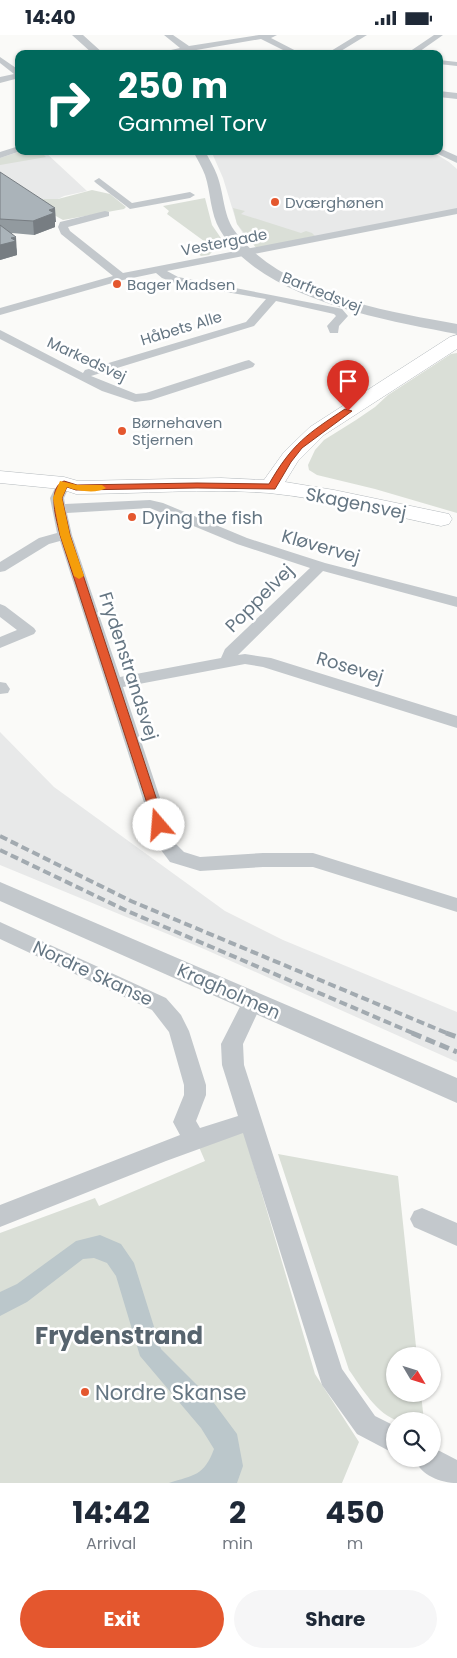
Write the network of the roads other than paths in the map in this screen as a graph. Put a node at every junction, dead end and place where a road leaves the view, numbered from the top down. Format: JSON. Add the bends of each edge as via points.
{"nodes":[{"id":1,"x":77,"y":35,"type":"edge"},
{"id":2,"x":168,"y":35,"type":"edge"},
{"id":3,"x":363,"y":35,"type":"edge"},
{"id":4,"x":439,"y":35,"type":"edge"},
{"id":5,"x":269,"y":36,"type":"edge"},
{"id":6,"x":187,"y":49,"type":"junction"},
{"id":7,"x":94,"y":50,"type":"edge"},
{"id":8,"x":181,"y":50,"type":"edge"},
{"id":9,"x":292,"y":50,"type":"edge"},
{"id":10,"x":337,"y":50,"type":"edge"},
{"id":11,"x":416,"y":50,"type":"edge"},
{"id":12,"x":0,"y":59,"type":"edge"},
{"id":13,"x":443,"y":62,"type":"edge"},
{"id":14,"x":457,"y":63,"type":"edge"},
{"id":15,"x":15,"y":71,"type":"edge"},
{"id":16,"x":15,"y":75,"type":"edge"},
{"id":17,"x":0,"y":80,"type":"edge"},
{"id":18,"x":443,"y":94,"type":"edge"},
{"id":19,"x":457,"y":96,"type":"edge"},
{"id":20,"x":0,"y":144,"type":"edge"},
{"id":21,"x":15,"y":149,"type":"edge"},
{"id":22,"x":15,"y":151,"type":"edge"},
{"id":23,"x":443,"y":153,"type":"edge"},
{"id":24,"x":0,"y":155,"type":"edge"},
{"id":25,"x":200,"y":155,"type":"edge"},
{"id":26,"x":457,"y":161,"type":"edge"},
{"id":27,"x":99,"y":181,"type":"dead end"},
{"id":28,"x":190,"y":195,"type":"dead end"},
{"id":29,"x":457,"y":211,"type":"edge"},
{"id":30,"x":104,"y":214,"type":"dead end"},
{"id":31,"x":246,"y":253,"type":"junction"},
{"id":32,"x":159,"y":270,"type":"junction"},
{"id":33,"x":121,"y":277,"type":"junction"},
{"id":34,"x":312,"y":291,"type":"junction"},
{"id":35,"x":272,"y":299,"type":"junction"},
{"id":36,"x":290,"y":300,"type":"junction"},
{"id":37,"x":0,"y":312,"type":"edge"},
{"id":38,"x":457,"y":329,"type":"edge"},
{"id":39,"x":334,"y":331,"type":"dead end"},
{"id":40,"x":0,"y":334,"type":"edge"},
{"id":41,"x":457,"y":341,"type":"edge"},
{"id":42,"x":249,"y":364,"type":"dead end"},
{"id":43,"x":89,"y":373,"type":"dead end"},
{"id":44,"x":0,"y":477,"type":"edge"},
{"id":45,"x":274,"y":482,"type":"junction"},
{"id":46,"x":64,"y":483,"type":"junction"},
{"id":47,"x":60,"y":509,"type":"junction"},
{"id":48,"x":449,"y":522,"type":"edge"},
{"id":49,"x":65,"y":535,"type":"junction"},
{"id":50,"x":320,"y":566,"type":"junction"},
{"id":51,"x":0,"y":568,"type":"edge"},
{"id":52,"x":457,"y":602,"type":"edge"},
{"id":53,"x":0,"y":609,"type":"edge"},
{"id":54,"x":0,"y":643,"type":"edge"},
{"id":55,"x":230,"y":662,"type":"junction"},
{"id":56,"x":114,"y":683,"type":"junction"},
{"id":57,"x":457,"y":722,"type":"edge"},
{"id":58,"x":0,"y":891,"type":"edge"},
{"id":59,"x":457,"y":905,"type":"edge"},
{"id":60,"x":0,"y":930,"type":"edge"},
{"id":61,"x":253,"y":1001,"type":"junction"},
{"id":62,"x":457,"y":1091,"type":"edge"},
{"id":63,"x":251,"y":1121,"type":"junction"},
{"id":64,"x":194,"y":1139,"type":"junction"},
{"id":65,"x":0,"y":1216,"type":"edge"},
{"id":66,"x":422,"y":1219,"type":"dead end"},
{"id":67,"x":456,"y":1230,"type":"edge"},
{"id":68,"x":386,"y":1436,"type":"edge"},
{"id":69,"x":441,"y":1466,"type":"edge"},
{"id":70,"x":457,"y":1475,"type":"edge"}],
"edges":[{"from":1,"to":7,"type":"street"},
{"from":2,"to":6,"type":"street"},
{"from":3,"to":10,"type":"street"},
{"from":4,"to":11,"type":"street"},
{"from":5,"to":6,"type":"street"},
{"from":5,"to":9,"type":"street"},
{"from":6,"to":8,"type":"street"},
{"from":12,"to":15,"type":"street"},
{"from":13,"to":14,"type":"street"},
{"from":16,"to":17,"type":"street"},
{"from":18,"to":19,"type":"street"},
{"from":20,"to":21,"type":"street"},
{"from":22,"to":24,"type":"street"},
{"from":23,"to":26,"type":"street"},
{"from":25,"to":31,"type":"street","name":"Barfredsvej","via":[[211,175],[226,229]]},
{"from":27,"to":28,"type":"street","via":[[130,206]]},
{"from":29,"to":31,"type":"street","name":"Vestergade"},
{"from":30,"to":33,"type":"street","via":[[72,221],[63,227]]},
{"from":31,"to":32,"type":"street","name":"Vestergade"},
{"from":31,"to":34,"type":"street","name":"Barfredsvej","via":[[286,279]]},
{"from":32,"to":33,"type":"street","name":"Vestergade"},
{"from":32,"to":35,"type":"street","via":[[175,280]]},
{"from":33,"to":37,"type":"street","name":"Vestergade"},
{"from":34,"to":36,"type":"street"},
{"from":34,"to":38,"type":"street","name":"Barfredsvej","via":[[373,312]]},
{"from":35,"to":36,"type":"street"},
{"from":35,"to":43,"type":"street","name":"Håbets Alle","via":[[250,324]]},
{"from":36,"to":39,"type":"street","via":[[341,313],[333,326]]},
{"from":40,"to":42,"type":"street","name":"Markedsvej","via":[[80,377],[135,398]]},
{"from":41,"to":45,"type":"main road","via":[[317,431],[299,446]]},
{"from":44,"to":46,"type":"main road","name":"Skagensvej"},
{"from":45,"to":46,"type":"main road","name":"Skagensvej","via":[[76,487]]},
{"from":45,"to":48,"type":"main road","name":"Skagensvej","via":[[366,495]]},
{"from":46,"to":47,"type":"street","name":"Frydenstrandsvej","via":[[57,498]]},
{"from":47,"to":49,"type":"street","name":"Frydenstrandsvej"},
{"from":47,"to":50,"type":"street","name":"Kløvervej","via":[[150,504],[242,541]]},
{"from":49,"to":51,"type":"street","via":[[44,541]]},
{"from":49,"to":56,"type":"street","name":"Frydenstrandsvej"},
{"from":50,"to":52,"type":"street","name":"Kløvervej"},
{"from":50,"to":55,"type":"street","name":"Poppelvej","via":[[231,653]]},
{"from":53,"to":54,"type":"street","via":[[28,631]]},
{"from":55,"to":56,"type":"street","name":"Poppelvej"},
{"from":55,"to":57,"type":"street","name":"Rosevej","via":[[245,659],[265,662]]},
{"from":56,"to":59,"type":"street","name":"Frydenstrandsvej","via":[[159,825],[167,846],[177,857],[200,864],[313,861]]},
{"from":58,"to":61,"type":"street","name":"Kragholmen"},
{"from":60,"to":64,"type":"street","name":"Nordre Skanse","via":[[160,1004],[170,1013],[196,1085],[184,1122]]},
{"from":61,"to":62,"type":"street","name":"Kragholmen"},
{"from":61,"to":63,"type":"street","via":[[232,1044],[233,1065]]},
{"from":63,"to":64,"type":"street"},
{"from":63,"to":68,"type":"street","via":[[330,1376],[366,1425]]},
{"from":64,"to":65,"type":"street"},
{"from":66,"to":67,"type":"street"},
{"from":69,"to":70,"type":"street"}]}
